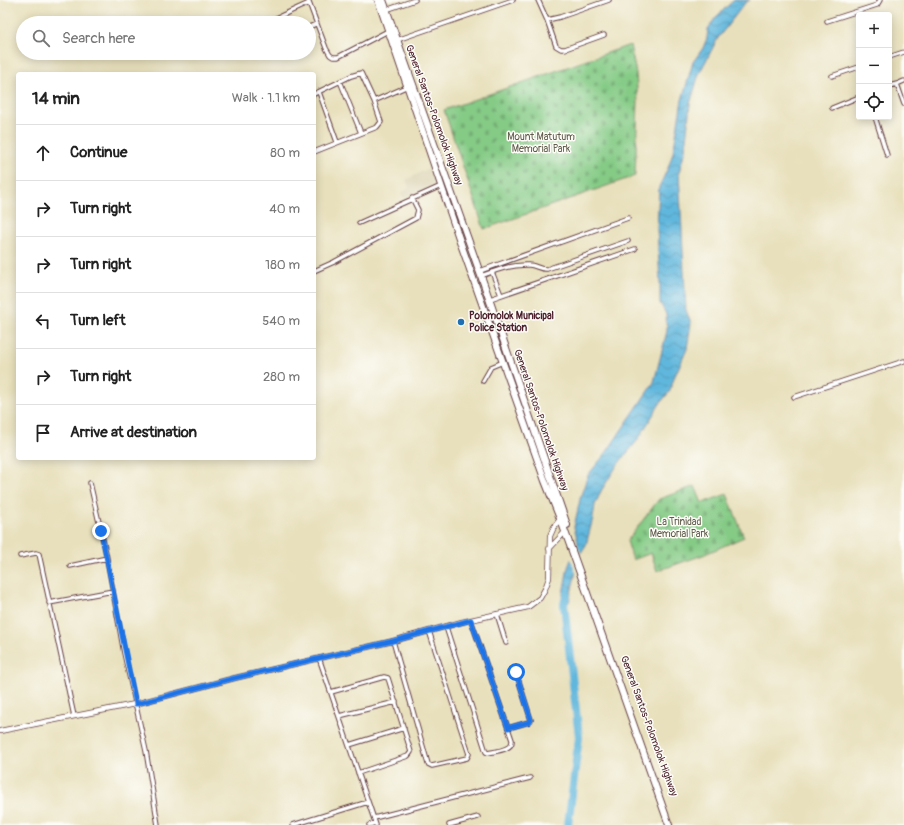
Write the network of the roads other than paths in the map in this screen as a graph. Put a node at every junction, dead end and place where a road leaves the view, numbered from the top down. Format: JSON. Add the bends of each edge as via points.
{"nodes":[{"id":1,"x":378,"y":0,"type":"edge"},
{"id":2,"x":383,"y":0,"type":"edge"},
{"id":3,"x":415,"y":0,"type":"edge"},
{"id":4,"x":513,"y":0,"type":"edge"},
{"id":5,"x":538,"y":0,"type":"edge"},
{"id":6,"x":609,"y":0,"type":"edge"},
{"id":7,"x":880,"y":0,"type":"edge"},
{"id":8,"x":309,"y":2,"type":"edge"},
{"id":9,"x":386,"y":10,"type":"junction"},
{"id":10,"x":280,"y":16,"type":"edge"},
{"id":11,"x":313,"y":16,"type":"edge"},
{"id":12,"x":547,"y":20,"type":"junction"},
{"id":13,"x":827,"y":21,"type":"dead end"},
{"id":14,"x":316,"y":24,"type":"edge"},
{"id":15,"x":388,"y":31,"type":"junction"},
{"id":16,"x":604,"y":35,"type":"dead end"},
{"id":17,"x":396,"y":40,"type":"junction"},
{"id":18,"x":904,"y":52,"type":"edge"},
{"id":19,"x":892,"y":56,"type":"edge"},
{"id":20,"x":856,"y":68,"type":"edge"},
{"id":21,"x":832,"y":76,"type":"dead end"},
{"id":22,"x":340,"y":81,"type":"junction"},
{"id":23,"x":904,"y":81,"type":"edge"},
{"id":24,"x":897,"y":84,"type":"junction"},
{"id":25,"x":892,"y":85,"type":"edge"},
{"id":26,"x":408,"y":86,"type":"junction"},
{"id":27,"x":319,"y":92,"type":"junction"},
{"id":28,"x":316,"y":93,"type":"edge"},
{"id":29,"x":856,"y":98,"type":"edge"},
{"id":30,"x":374,"y":101,"type":"junction"},
{"id":31,"x":904,"y":104,"type":"edge"},
{"id":32,"x":832,"y":108,"type":"dead end"},
{"id":33,"x":876,"y":120,"type":"edge"},
{"id":34,"x":361,"y":133,"type":"junction"},
{"id":35,"x":337,"y":142,"type":"junction"},
{"id":36,"x":316,"y":151,"type":"edge"},
{"id":37,"x":887,"y":155,"type":"dead end"},
{"id":38,"x":441,"y":186,"type":"junction"},
{"id":39,"x":412,"y":198,"type":"junction"},
{"id":40,"x":628,"y":218,"type":"dead end"},
{"id":41,"x":359,"y":224,"type":"dead end"},
{"id":42,"x":628,"y":241,"type":"dead end"},
{"id":43,"x":635,"y":250,"type":"dead end"},
{"id":44,"x":316,"y":270,"type":"edge"},
{"id":45,"x":492,"y":272,"type":"junction"},
{"id":46,"x":481,"y":274,"type":"junction"},
{"id":47,"x":501,"y":295,"type":"junction"},
{"id":48,"x":490,"y":299,"type":"junction"},
{"id":49,"x":904,"y":361,"type":"edge"},
{"id":50,"x":504,"y":362,"type":"junction"},
{"id":51,"x":483,"y":381,"type":"dead end"},
{"id":52,"x":794,"y":397,"type":"dead end"},
{"id":53,"x":90,"y":483,"type":"dead end"},
{"id":54,"x":560,"y":519,"type":"junction"},
{"id":55,"x":565,"y":532,"type":"junction"},
{"id":56,"x":571,"y":542,"type":"junction"},
{"id":57,"x":549,"y":549,"type":"junction"},
{"id":58,"x":20,"y":556,"type":"dead end"},
{"id":59,"x":107,"y":558,"type":"junction"},
{"id":60,"x":70,"y":566,"type":"dead end"},
{"id":61,"x":582,"y":574,"type":"junction"},
{"id":62,"x":113,"y":591,"type":"junction"},
{"id":63,"x":49,"y":603,"type":"junction"},
{"id":64,"x":497,"y":614,"type":"junction"},
{"id":65,"x":471,"y":620,"type":"junction"},
{"id":66,"x":446,"y":627,"type":"junction"},
{"id":67,"x":429,"y":631,"type":"junction"},
{"id":68,"x":393,"y":641,"type":"junction"},
{"id":69,"x":506,"y":643,"type":"dead end"},
{"id":70,"x":319,"y":658,"type":"junction"},
{"id":71,"x":516,"y":672,"type":"dead end"},
{"id":72,"x":331,"y":692,"type":"junction"},
{"id":73,"x":396,"y":702,"type":"junction"},
{"id":74,"x":136,"y":704,"type":"junction"},
{"id":75,"x":74,"y":716,"type":"junction"},
{"id":76,"x":339,"y":716,"type":"junction"},
{"id":77,"x":404,"y":728,"type":"junction"},
{"id":78,"x":508,"y":728,"type":"junction"},
{"id":79,"x":0,"y":731,"type":"edge"},
{"id":80,"x":349,"y":745,"type":"junction"},
{"id":81,"x":358,"y":773,"type":"junction"},
{"id":82,"x":530,"y":778,"type":"dead end"},
{"id":83,"x":368,"y":802,"type":"junction"},
{"id":84,"x":478,"y":817,"type":"dead end"},
{"id":85,"x":374,"y":818,"type":"junction"},
{"id":86,"x":376,"y":824,"type":"edge"},
{"id":87,"x":158,"y":825,"type":"edge"},
{"id":88,"x":293,"y":825,"type":"edge"},
{"id":89,"x":369,"y":825,"type":"edge"},
{"id":90,"x":448,"y":825,"type":"edge"},
{"id":91,"x":669,"y":825,"type":"edge"},
{"id":92,"x":673,"y":825,"type":"edge"}],
"edges":[{"from":1,"to":15,"type":"highway"},
{"from":2,"to":9,"type":"highway","name":"General Santos-Polomolok Highway"},
{"from":3,"to":9,"type":"street"},
{"from":4,"to":17,"type":"street"},
{"from":5,"to":12,"type":"street"},
{"from":6,"to":12,"type":"street"},
{"from":7,"to":13,"type":"street","via":[[877,5]]},
{"from":8,"to":10,"type":"street"},
{"from":8,"to":11,"type":"street"},
{"from":9,"to":17,"type":"highway","name":"General Santos-Polomolok Highway"},
{"from":12,"to":16,"type":"street","via":[[556,46],[561,49]]},
{"from":14,"to":15,"type":"street","via":[[326,48],[333,57],[338,57]]},
{"from":15,"to":26,"type":"highway"},
{"from":17,"to":46,"type":"highway","name":"General Santos-Polomolok Highway"},
{"from":18,"to":19,"type":"street"},
{"from":20,"to":21,"type":"street"},
{"from":22,"to":27,"type":"street"},
{"from":22,"to":30,"type":"street","via":[[361,73]]},
{"from":22,"to":34,"type":"street"},
{"from":23,"to":24,"type":"street"},
{"from":24,"to":25,"type":"street"},
{"from":24,"to":31,"type":"street"},
{"from":26,"to":30,"type":"street"},
{"from":26,"to":38,"type":"highway"},
{"from":27,"to":28,"type":"street"},
{"from":27,"to":35,"type":"street"},
{"from":29,"to":32,"type":"street"},
{"from":30,"to":34,"type":"street","via":[[381,122]]},
{"from":33,"to":37,"type":"street"},
{"from":34,"to":35,"type":"street"},
{"from":35,"to":36,"type":"street"},
{"from":38,"to":39,"type":"street"},
{"from":38,"to":50,"type":"highway"},
{"from":39,"to":41,"type":"street"},
{"from":39,"to":44,"type":"street","via":[[418,210],[416,218]]},
{"from":40,"to":46,"type":"street"},
{"from":42,"to":45,"type":"street","via":[[544,270],[532,265],[515,265]]},
{"from":43,"to":47,"type":"street"},
{"from":45,"to":46,"type":"street"},
{"from":45,"to":47,"type":"street"},
{"from":46,"to":48,"type":"highway","name":"General Santos-Polomolok Highway"},
{"from":47,"to":48,"type":"street"},
{"from":48,"to":56,"type":"highway","name":"General Santos-Polomolok Highway"},
{"from":49,"to":52,"type":"street"},
{"from":50,"to":51,"type":"street","via":[[490,367]]},
{"from":50,"to":54,"type":"highway"},
{"from":53,"to":59,"type":"street"},
{"from":54,"to":55,"type":"highway"},
{"from":54,"to":57,"type":"street","via":[[551,532]]},
{"from":55,"to":56,"type":"highway"},
{"from":55,"to":57,"type":"street"},
{"from":56,"to":61,"type":"highway"},
{"from":57,"to":64,"type":"street","via":[[549,578],[540,598],[528,607]]},
{"from":58,"to":63,"type":"street","via":[[36,552],[39,554]]},
{"from":59,"to":60,"type":"street"},
{"from":59,"to":62,"type":"street"},
{"from":61,"to":91,"type":"highway"},
{"from":61,"to":92,"type":"highway","name":"General Santos-Polomolok Highway"},
{"from":62,"to":63,"type":"street"},
{"from":62,"to":74,"type":"street"},
{"from":63,"to":75,"type":"street"},
{"from":64,"to":65,"type":"street"},
{"from":64,"to":69,"type":"street"},
{"from":65,"to":66,"type":"street"},
{"from":65,"to":78,"type":"street"},
{"from":66,"to":67,"type":"street"},
{"from":66,"to":78,"type":"street","via":[[486,752],[510,747],[512,740]]},
{"from":67,"to":68,"type":"street"},
{"from":67,"to":68,"type":"street","via":[[469,754],[467,758],[432,766],[428,764]]},
{"from":68,"to":70,"type":"street"},
{"from":70,"to":72,"type":"street"},
{"from":70,"to":74,"type":"street"},
{"from":71,"to":78,"type":"street","via":[[531,720]]},
{"from":72,"to":73,"type":"street","via":[[386,677]]},
{"from":72,"to":76,"type":"street"},
{"from":73,"to":76,"type":"street"},
{"from":73,"to":77,"type":"street"},
{"from":74,"to":75,"type":"street"},
{"from":74,"to":87,"type":"street"},
{"from":75,"to":79,"type":"street"},
{"from":76,"to":80,"type":"street"},
{"from":77,"to":80,"type":"street"},
{"from":77,"to":81,"type":"street","via":[[411,751],[409,755]]},
{"from":80,"to":81,"type":"street"},
{"from":81,"to":83,"type":"street"},
{"from":82,"to":85,"type":"street"},
{"from":83,"to":85,"type":"street"},
{"from":83,"to":88,"type":"street"},
{"from":84,"to":90,"type":"street"},
{"from":85,"to":86,"type":"street"},
{"from":86,"to":89,"type":"street"}]}
